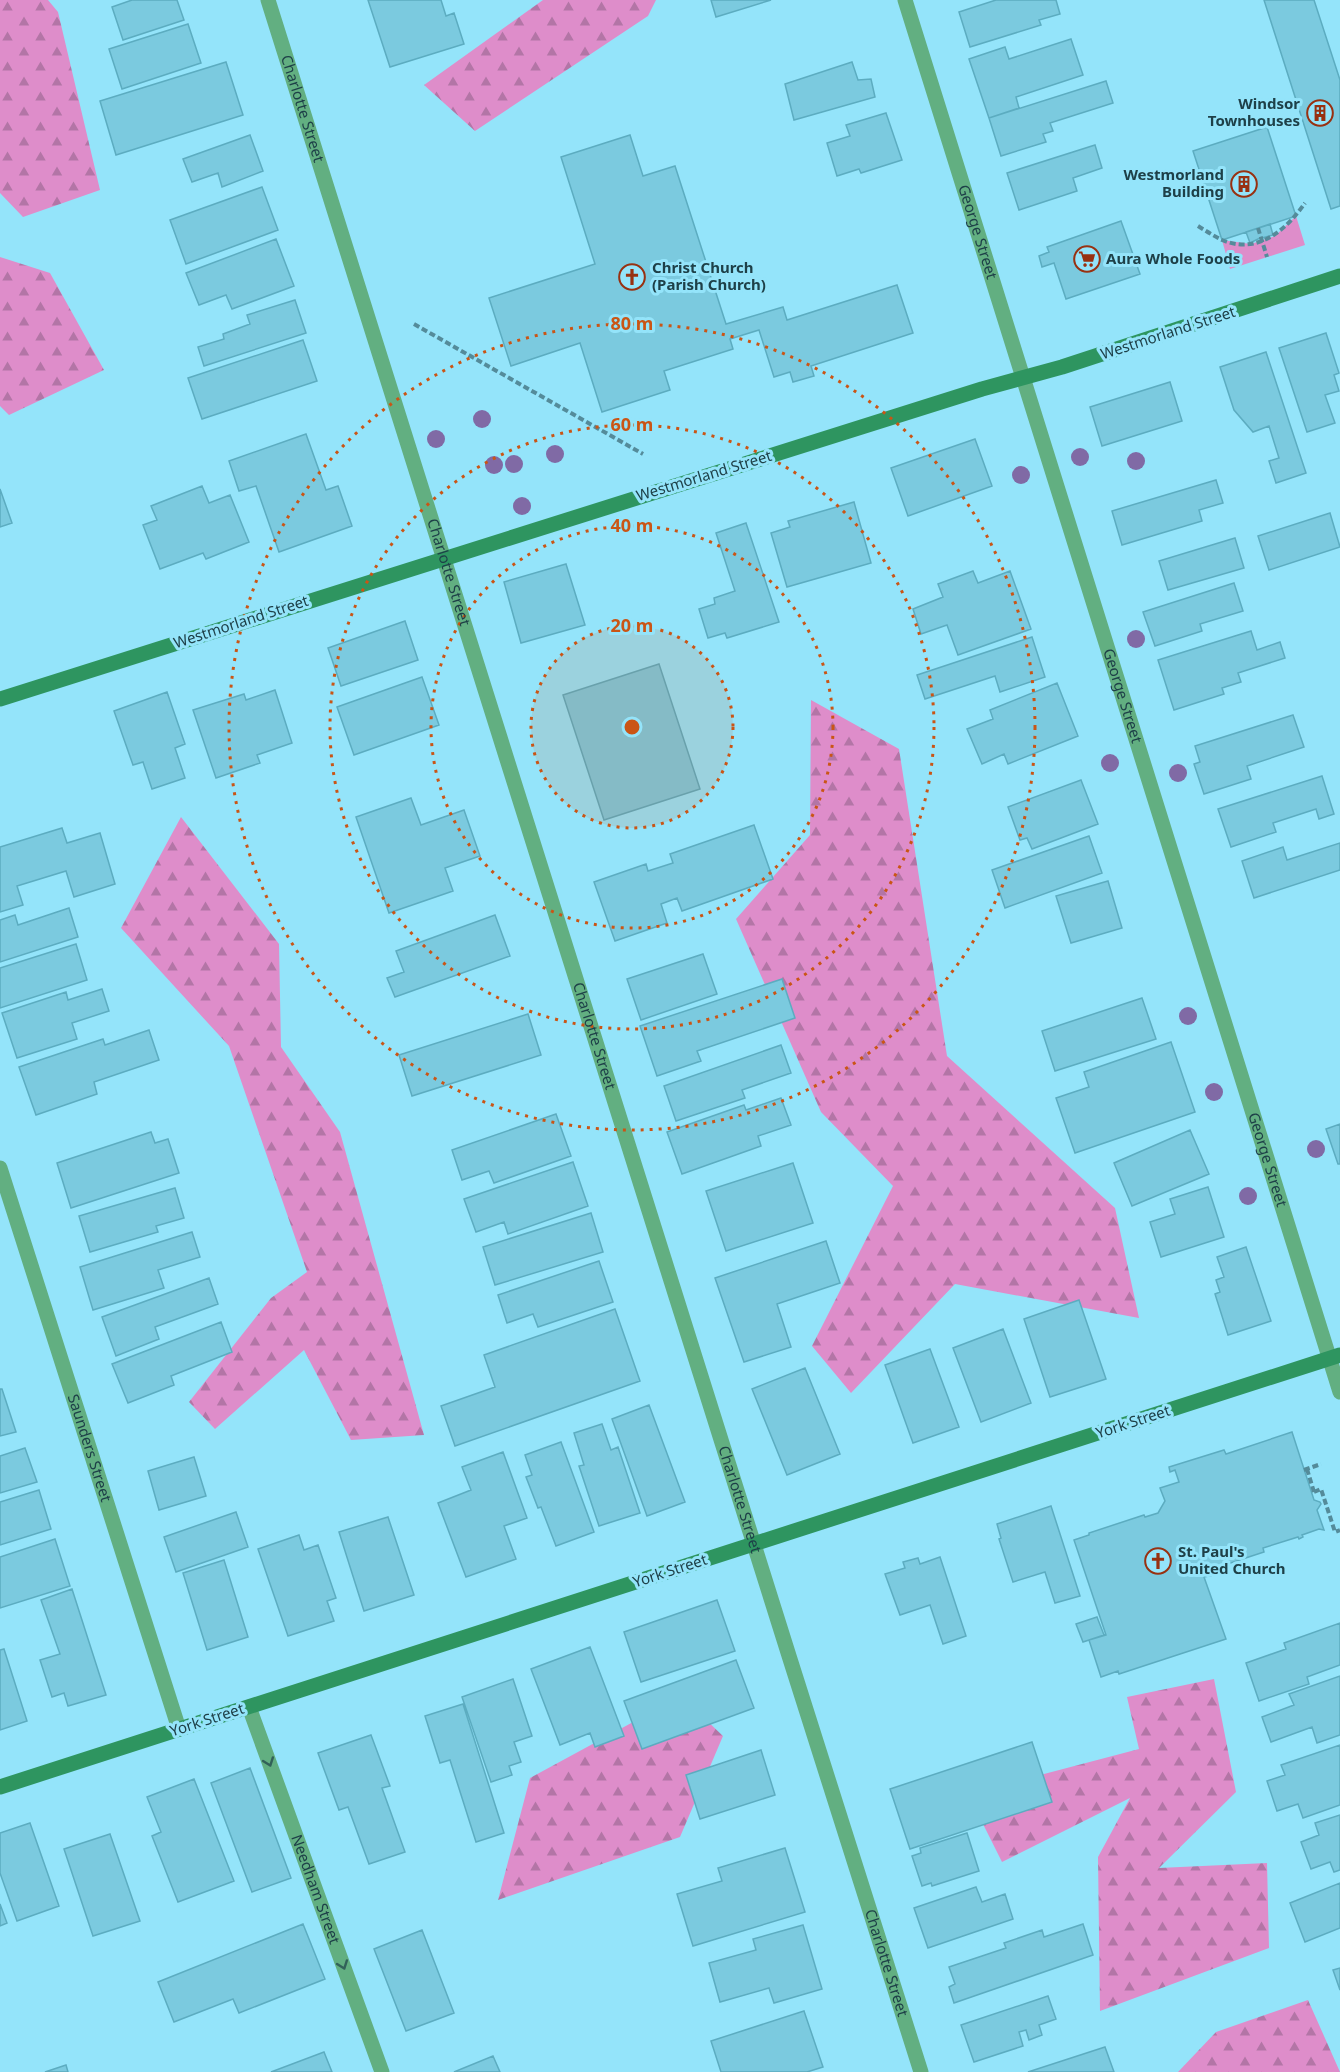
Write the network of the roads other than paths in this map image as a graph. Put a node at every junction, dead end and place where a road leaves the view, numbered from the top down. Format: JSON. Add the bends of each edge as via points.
{"nodes":[{"id":1,"x":268,"y":0,"type":"edge"},
{"id":2,"x":905,"y":0,"type":"edge"},
{"id":3,"x":1340,"y":276,"type":"edge"},
{"id":4,"x":1023,"y":378,"type":"junction"},
{"id":5,"x":445,"y":558,"type":"junction"},
{"id":6,"x":0,"y":699,"type":"edge"},
{"id":7,"x":0,"y":1168,"type":"edge"},
{"id":8,"x":1334,"y":1357,"type":"edge"},
{"id":9,"x":1340,"y":1392,"type":"edge"},
{"id":10,"x":753,"y":1545,"type":"junction"},
{"id":11,"x":249,"y":1707,"type":"junction"},
{"id":12,"x":179,"y":1729,"type":"junction"},
{"id":13,"x":0,"y":1787,"type":"edge"},
{"id":14,"x":382,"y":2072,"type":"edge"},
{"id":15,"x":921,"y":2072,"type":"edge"}],
"edges":[{"from":1,"to":5,"type":"street","name":"Charlotte Street"},
{"from":2,"to":4,"type":"street","name":"George Street"},
{"from":3,"to":4,"type":"street","name":"Westmorland Street"},
{"from":4,"to":5,"type":"street","name":"Westmorland Street"},
{"from":4,"to":8,"type":"street","name":"George Street"},
{"from":5,"to":6,"type":"street","name":"Westmorland Street"},
{"from":5,"to":10,"type":"street","name":"Charlotte Street"},
{"from":7,"to":12,"type":"street","name":"Saunders Street"},
{"from":8,"to":9,"type":"street","name":"George Street"},
{"from":8,"to":10,"type":"street","name":"York Street"},
{"from":10,"to":11,"type":"street","name":"York Street"},
{"from":10,"to":15,"type":"street","name":"Charlotte Street"},
{"from":11,"to":12,"type":"street","name":"York Street"},
{"from":11,"to":14,"type":"street","name":"Needham Street","one_way":true},
{"from":12,"to":13,"type":"street","name":"York Street"}]}
